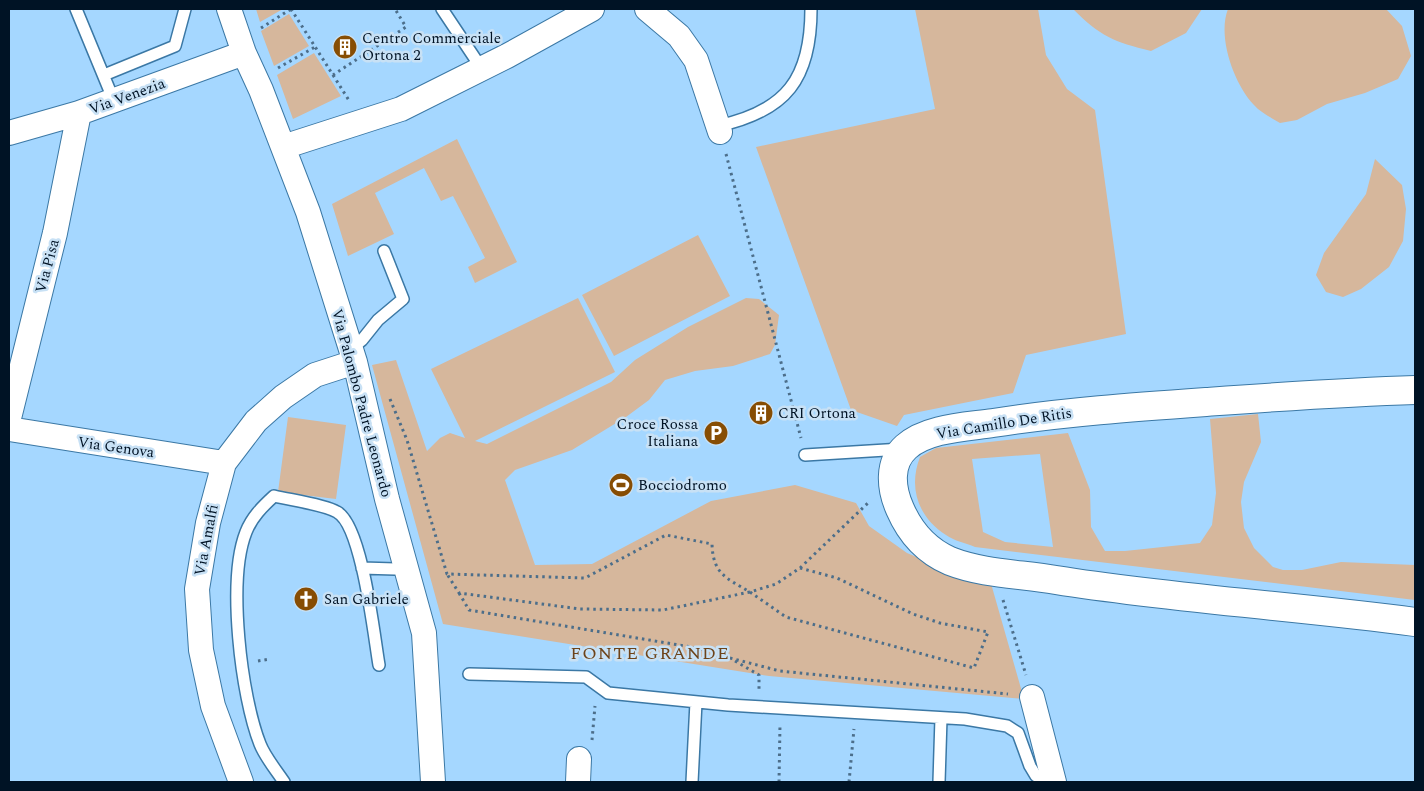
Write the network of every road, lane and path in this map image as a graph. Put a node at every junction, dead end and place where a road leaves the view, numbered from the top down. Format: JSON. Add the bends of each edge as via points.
{"nodes":[{"id":1,"x":76,"y":9,"type":"edge"},
{"id":2,"x":186,"y":9,"type":"edge"},
{"id":3,"x":229,"y":9,"type":"edge"},
{"id":4,"x":291,"y":9,"type":"edge"},
{"id":5,"x":395,"y":9,"type":"edge"},
{"id":6,"x":442,"y":9,"type":"edge"},
{"id":7,"x":592,"y":9,"type":"edge"},
{"id":8,"x":647,"y":9,"type":"edge"},
{"id":9,"x":811,"y":9,"type":"edge"},
{"id":10,"x":258,"y":30,"type":"dead end"},
{"id":11,"x":315,"y":47,"type":"junction"},
{"id":12,"x":244,"y":53,"type":"junction"},
{"id":13,"x":482,"y":69,"type":"junction"},
{"id":14,"x":273,"y":71,"type":"dead end"},
{"id":15,"x":333,"y":75,"type":"junction"},
{"id":16,"x":104,"y":76,"type":"junction"},
{"id":17,"x":114,"y":100,"type":"junction"},
{"id":18,"x":352,"y":104,"type":"dead end"},
{"id":19,"x":79,"y":113,"type":"junction"},
{"id":20,"x":719,"y":129,"type":"junction"},
{"id":21,"x":9,"y":133,"type":"edge"},
{"id":22,"x":283,"y":147,"type":"junction"},
{"id":23,"x":384,"y":251,"type":"dead end"},
{"id":24,"x":353,"y":356,"type":"junction"},
{"id":25,"x":1415,"y":390,"type":"edge"},
{"id":26,"x":390,"y":398,"type":"dead end"},
{"id":27,"x":9,"y":418,"type":"edge"},
{"id":28,"x":9,"y":429,"type":"edge"},
{"id":29,"x":904,"y":448,"type":"junction"},
{"id":30,"x":806,"y":455,"type":"joint"},
{"id":31,"x":224,"y":462,"type":"junction"},
{"id":32,"x":892,"y":480,"type":"junction"},
{"id":33,"x":362,"y":568,"type":"junction"},
{"id":34,"x":800,"y":568,"type":"junction"},
{"id":35,"x":395,"y":569,"type":"dead end"},
{"id":36,"x":995,"y":570,"type":"junction"},
{"id":37,"x":447,"y":574,"type":"junction"},
{"id":38,"x":750,"y":592,"type":"junction"},
{"id":39,"x":459,"y":593,"type":"junction"},
{"id":40,"x":1415,"y":622,"type":"edge"},
{"id":41,"x":730,"y":658,"type":"junction"},
{"id":42,"x":378,"y":665,"type":"dead end"},
{"id":43,"x":469,"y":674,"type":"dead end"},
{"id":44,"x":597,"y":685,"type":"junction"},
{"id":45,"x":1032,"y":697,"type":"junction"},
{"id":46,"x":696,"y":702,"type":"junction"},
{"id":47,"x":758,"y":707,"type":"junction"},
{"id":48,"x":780,"y":709,"type":"junction"},
{"id":49,"x":855,"y":713,"type":"junction"},
{"id":50,"x":941,"y":718,"type":"junction"},
{"id":51,"x":579,"y":771,"type":"edge"},
{"id":52,"x":1054,"y":780,"type":"edge"},
{"id":53,"x":241,"y":782,"type":"edge"},
{"id":54,"x":284,"y":782,"type":"edge"},
{"id":55,"x":433,"y":782,"type":"edge"},
{"id":56,"x":692,"y":782,"type":"edge"},
{"id":57,"x":779,"y":782,"type":"edge"},
{"id":58,"x":849,"y":782,"type":"edge"},
{"id":59,"x":939,"y":782,"type":"edge"}],
"edges":[{"from":1,"to":16,"type":"lane"},
{"from":2,"to":16,"type":"lane","via":[[175,46]]},
{"from":3,"to":12,"type":"street","name":"Via Palombo Padre Leonardo"},
{"from":4,"to":10,"type":"path"},
{"from":4,"to":11,"type":"path"},
{"from":5,"to":15,"type":"path","via":[[406,26]]},
{"from":6,"to":13,"type":"lane"},
{"from":7,"to":13,"type":"street"},
{"from":8,"to":20,"type":"street","via":[[679,36],[696,60]]},
{"from":9,"to":20,"type":"lane","via":[[808,48],[804,65],[793,86],[775,103]]},
{"from":11,"to":14,"type":"path"},
{"from":11,"to":15,"type":"path"},
{"from":12,"to":17,"type":"street","name":"Via Venezia"},
{"from":12,"to":22,"type":"street","name":"Via Palombo Padre Leonardo"},
{"from":13,"to":22,"type":"street","via":[[401,109]]},
{"from":15,"to":18,"type":"path"},
{"from":16,"to":17,"type":"lane"},
{"from":17,"to":19,"type":"street","name":"Via Venezia"},
{"from":19,"to":21,"type":"street","name":"Via Venezia"},
{"from":19,"to":27,"type":"street","name":"Via Pisa","via":[[56,233]]},
{"from":20,"to":30,"type":"path"},
{"from":22,"to":24,"type":"street","name":"Via Palombo Padre Leonardo","via":[[308,212]]},
{"from":23,"to":24,"type":"lane","via":[[404,299],[378,320]]},
{"from":24,"to":31,"type":"street","name":"Via Amalfi","via":[[283,397],[256,421]]},
{"from":24,"to":55,"type":"street","name":"Via Palombo Padre Leonardo","via":[[424,634]]},
{"from":25,"to":29,"type":"street","name":"Via Camillo De Ritis","via":[[1059,413],[936,433]]},
{"from":26,"to":37,"type":"path","via":[[407,440]]},
{"from":28,"to":31,"type":"street","name":"Via Genova"},
{"from":29,"to":30,"type":"lane"},
{"from":29,"to":32,"type":"street","via":[[894,465]]},
{"from":31,"to":53,"type":"street","name":"Via Amalfi","via":[[208,523],[197,588],[201,650],[211,696]]},
{"from":32,"to":34,"type":"path"},
{"from":32,"to":36,"type":"street","via":[[902,514],[921,541],[951,561]]},
{"from":33,"to":35,"type":"lane"},
{"from":33,"to":42,"type":"lane"},
{"from":33,"to":54,"type":"lane","via":[[351,531],[338,512],[274,496],[261,508],[246,533],[237,613],[251,718],[261,746]]},
{"from":34,"to":38,"type":"path","via":[[776,584]]},
{"from":34,"to":38,"type":"path","via":[[837,578],[913,614],[988,632],[974,668],[786,617]]},
{"from":36,"to":40,"type":"street","via":[[1096,586]]},
{"from":36,"to":45,"type":"path"},
{"from":37,"to":38,"type":"path","via":[[585,578],[666,535],[712,544],[712,560],[723,576]]},
{"from":37,"to":39,"type":"path"},
{"from":38,"to":39,"type":"path","via":[[662,610],[580,609]]},
{"from":39,"to":41,"type":"path","via":[[468,610],[696,648]]},
{"from":41,"to":45,"type":"path","via":[[780,671]]},
{"from":41,"to":47,"type":"path","via":[[759,675]]},
{"from":43,"to":44,"type":"lane","via":[[586,677]]},
{"from":44,"to":46,"type":"lane","via":[[608,693]]},
{"from":44,"to":51,"type":"path","via":[[590,760]]},
{"from":45,"to":52,"type":"street"},
{"from":46,"to":47,"type":"lane"},
{"from":46,"to":56,"type":"lane"},
{"from":47,"to":48,"type":"lane"},
{"from":48,"to":49,"type":"lane"},
{"from":48,"to":57,"type":"path"},
{"from":49,"to":50,"type":"lane"},
{"from":49,"to":58,"type":"path"},
{"from":50,"to":52,"type":"lane","via":[[1007,726],[1018,733],[1036,776]]},
{"from":50,"to":59,"type":"lane"}]}
